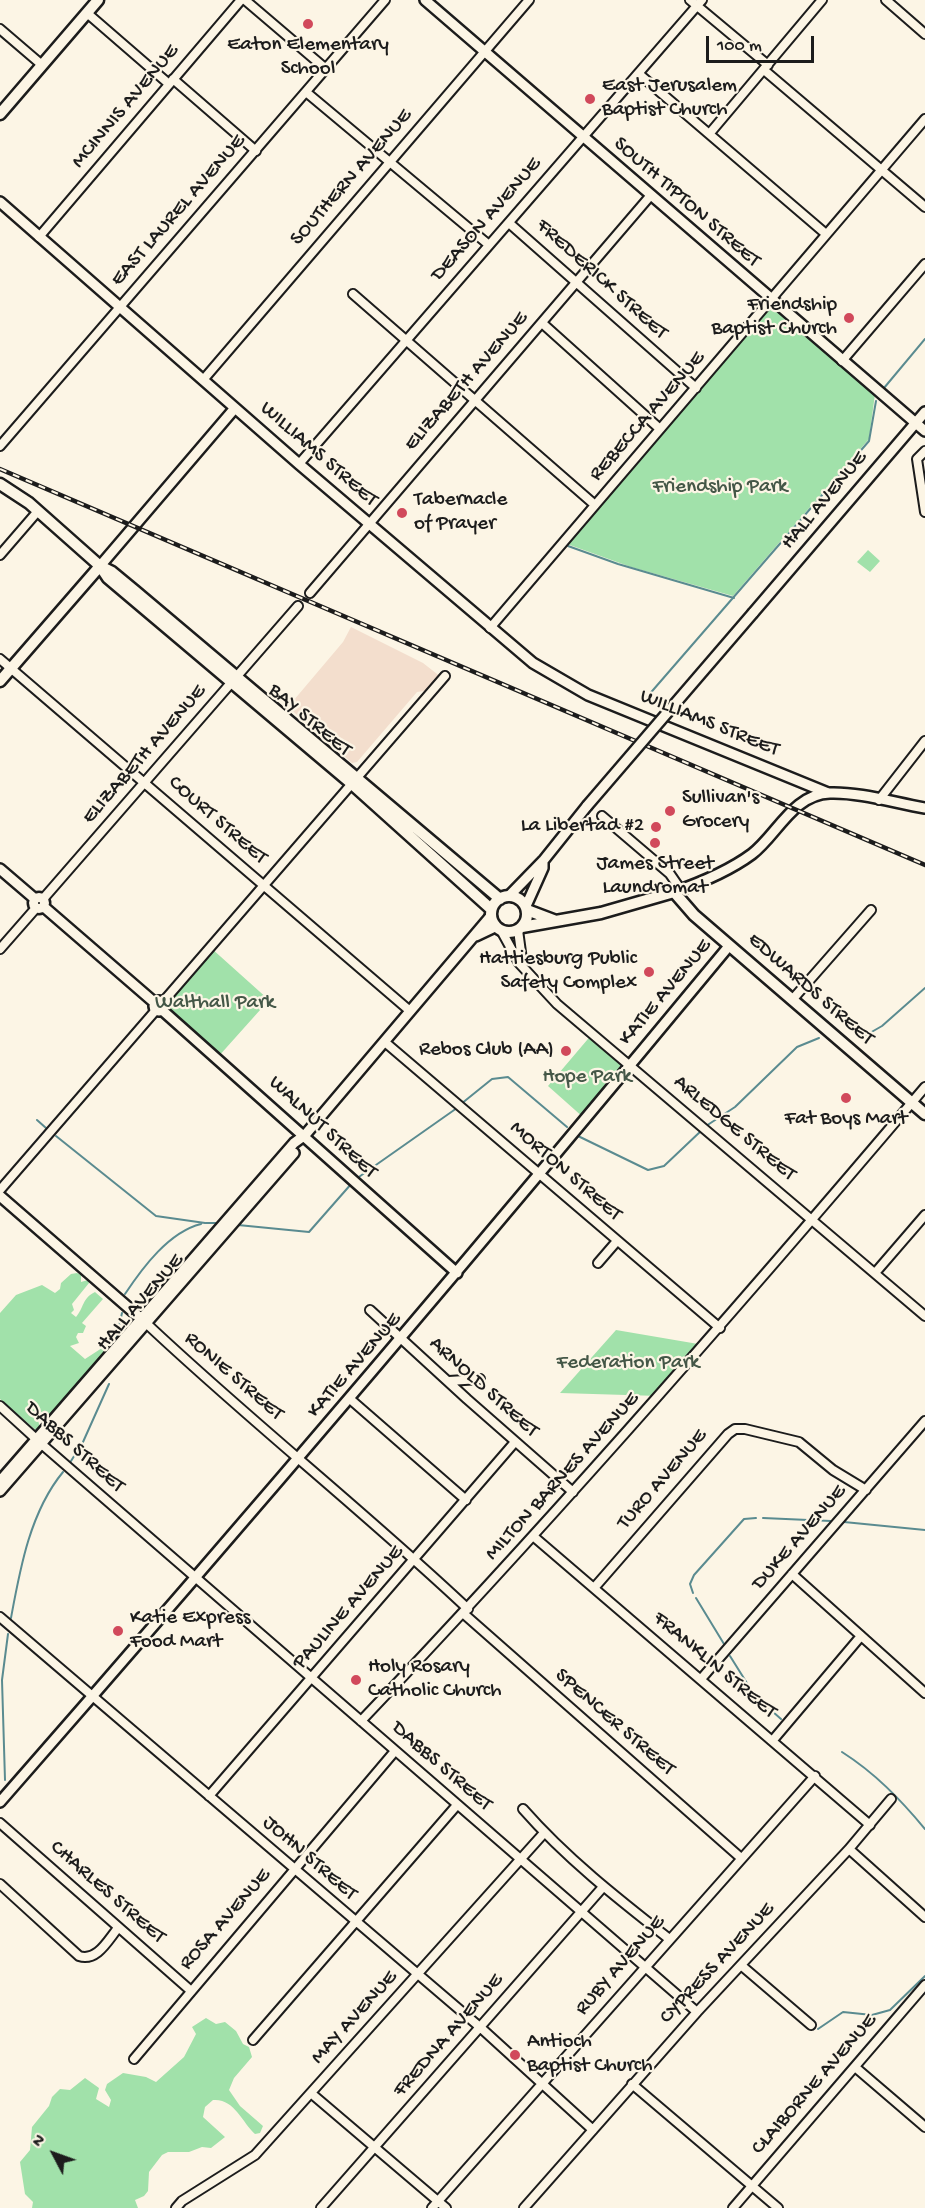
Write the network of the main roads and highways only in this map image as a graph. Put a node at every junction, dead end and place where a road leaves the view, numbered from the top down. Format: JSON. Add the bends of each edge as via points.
{"nodes":[{"id":1,"x":92,"y":4,"type":"edge"},
{"id":2,"x":0,"y":114,"type":"edge"},
{"id":3,"x":0,"y":484,"type":"edge"},
{"id":4,"x":100,"y":566,"type":"junction"},
{"id":5,"x":0,"y":681,"type":"edge"},
{"id":6,"x":355,"y":781,"type":"junction"},
{"id":7,"x":504,"y":897,"type":"junction"},
{"id":8,"x":526,"y":908,"type":"junction"},
{"id":9,"x":495,"y":921,"type":"junction"},
{"id":10,"x":556,"y":921,"type":"junction"},
{"id":11,"x":520,"y":929,"type":"junction"},
{"id":12,"x":925,"y":1114,"type":"edge"}],
"edges":[{"from":1,"to":2,"type":"main road"},
{"from":3,"to":4,"type":"main road","name":"BAY STREET","via":[[38,511]]},
{"from":4,"to":5,"type":"main road"},
{"from":4,"to":6,"type":"main road","name":"BAY STREET","via":[[108,578]]},
{"from":6,"to":7,"type":"main road","name":"BAY STREET"},
{"from":6,"to":9,"type":"main road","name":"BAY STREET"},
{"from":7,"to":8,"type":"main road","name":"BAY STREET","via":[[518,898]]},
{"from":7,"to":9,"type":"main road"},
{"from":8,"to":10,"type":"main road","name":"BAY STREET"},
{"from":8,"to":11,"type":"main road"},
{"from":9,"to":11,"type":"main road"},
{"from":10,"to":11,"type":"main road"},
{"from":10,"to":12,"type":"main road","name":"EDWARDS STREET","via":[[614,910],[677,891],[684,906]]}]}
